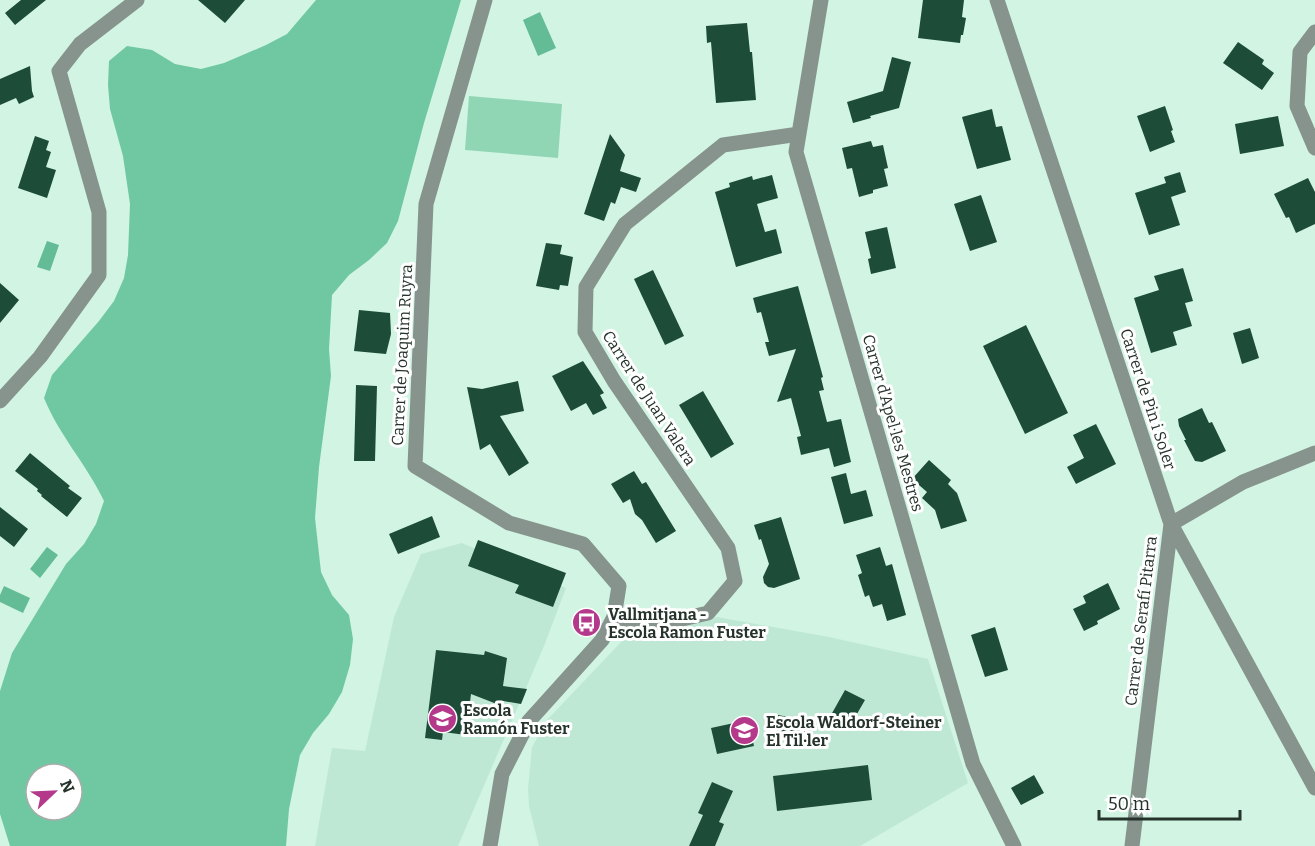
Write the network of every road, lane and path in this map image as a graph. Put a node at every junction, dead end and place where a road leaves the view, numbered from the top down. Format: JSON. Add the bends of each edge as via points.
{"nodes":[{"id":1,"x":137,"y":0,"type":"edge"},
{"id":2,"x":485,"y":0,"type":"edge"},
{"id":3,"x":821,"y":0,"type":"edge"},
{"id":4,"x":997,"y":0,"type":"edge"},
{"id":5,"x":1315,"y":33,"type":"edge"},
{"id":6,"x":799,"y":134,"type":"junction"},
{"id":7,"x":1315,"y":148,"type":"edge"},
{"id":8,"x":0,"y":401,"type":"edge"},
{"id":9,"x":1315,"y":453,"type":"edge"},
{"id":10,"x":1171,"y":524,"type":"junction"},
{"id":11,"x":614,"y":617,"type":"junction"},
{"id":12,"x":1315,"y":788,"type":"edge"},
{"id":13,"x":490,"y":846,"type":"edge"},
{"id":14,"x":1014,"y":846,"type":"edge"},
{"id":15,"x":1132,"y":846,"type":"edge"}],
"edges":[{"from":1,"to":8,"type":"street","via":[[80,44],[59,71],[99,212],[99,275],[40,357]]},
{"from":2,"to":11,"type":"street","name":"Carrer de Joaquim Ruyra","via":[[426,204],[415,466],[509,523],[583,544],[619,586]]},
{"from":3,"to":6,"type":"street","name":"Carrer d'Apel·les Mestres"},
{"from":4,"to":10,"type":"street","name":"Carrer de Pin i Soler"},
{"from":5,"to":7,"type":"street","via":[[1300,52],[1297,106]]},
{"from":6,"to":11,"type":"street","name":"Carrer de Juan Valera","via":[[723,145],[625,224],[586,287],[585,332],[728,548],[735,581],[708,613],[657,625]]},
{"from":6,"to":14,"type":"street","name":"Carrer d'Apel·les Mestres","via":[[796,152],[974,764]]},
{"from":9,"to":10,"type":"street","name":"Carrer de Serafí Pitarra","via":[[1243,483]]},
{"from":10,"to":12,"type":"street","name":"Carrer de Pin i Soler"},
{"from":10,"to":15,"type":"street","name":"Carrer de Serafí Pitarra"},
{"from":11,"to":13,"type":"street","name":"Carrer de Joaquim Ruyra","via":[[602,640],[529,721],[502,774]]}]}
